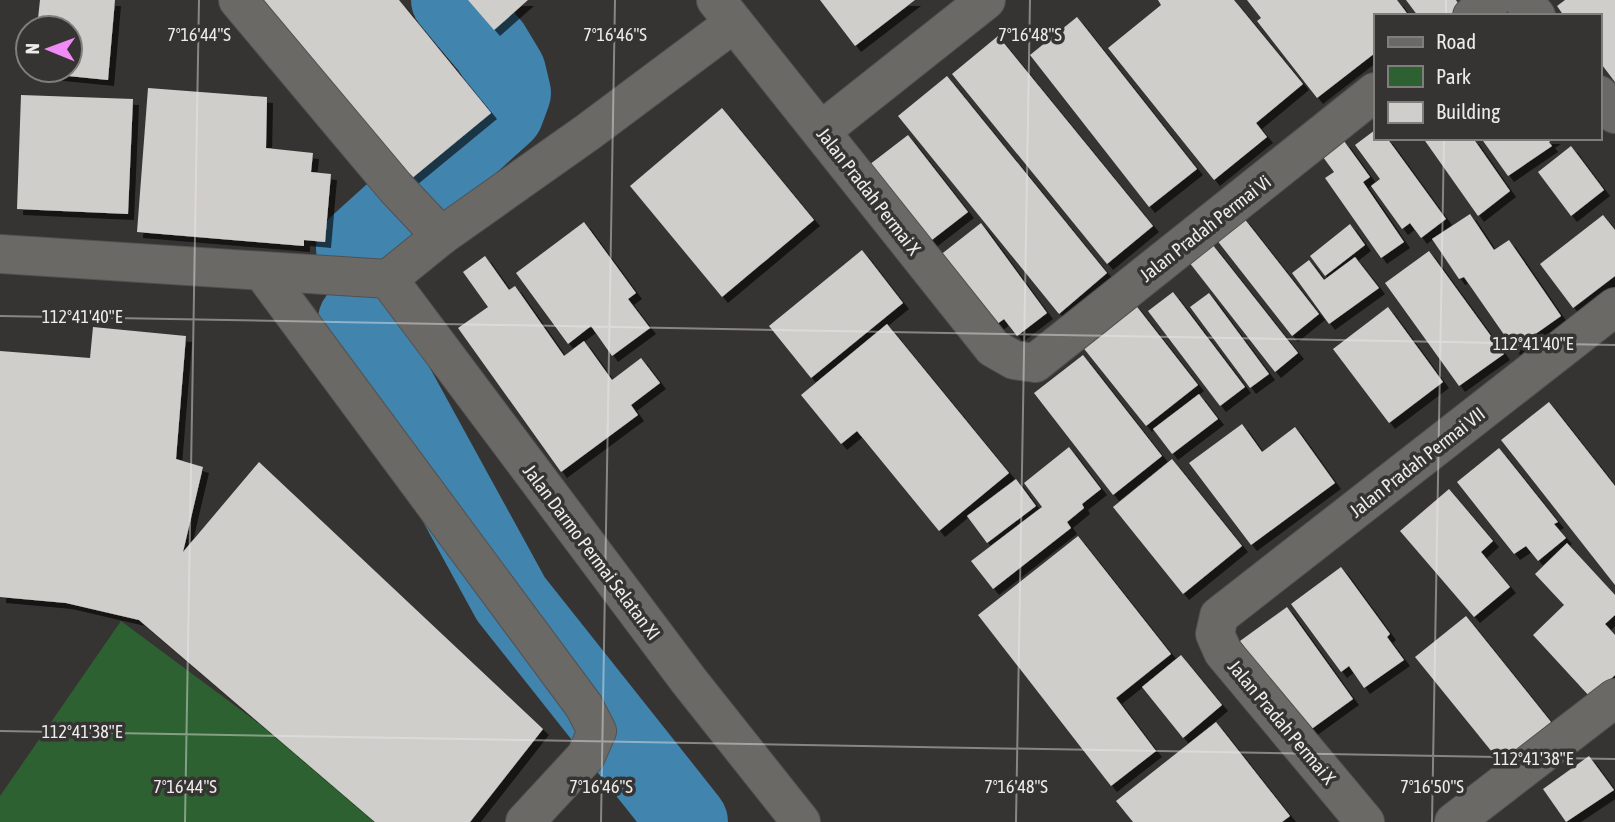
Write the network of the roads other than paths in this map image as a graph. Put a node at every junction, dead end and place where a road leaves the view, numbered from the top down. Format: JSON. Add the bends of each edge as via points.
{"nodes":[{"id":1,"x":238,"y":0,"type":"edge"},
{"id":2,"x":985,"y":0,"type":"edge"},
{"id":3,"x":1492,"y":0,"type":"edge"},
{"id":4,"x":1523,"y":0,"type":"edge"},
{"id":5,"x":725,"y":12,"type":"edge"},
{"id":6,"x":1474,"y":14,"type":"edge"},
{"id":7,"x":1534,"y":14,"type":"edge"},
{"id":8,"x":1374,"y":93,"type":"edge"},
{"id":9,"x":1601,"y":97,"type":"edge"},
{"id":10,"x":1615,"y":114,"type":"edge"},
{"id":11,"x":821,"y":131,"type":"junction"},
{"id":12,"x":441,"y":236,"type":"junction"},
{"id":13,"x":0,"y":254,"type":"edge"},
{"id":14,"x":262,"y":271,"type":"junction"},
{"id":15,"x":388,"y":279,"type":"junction"},
{"id":16,"x":1615,"y":307,"type":"edge"},
{"id":17,"x":1035,"y":363,"type":"joint"},
{"id":18,"x":1219,"y":616,"type":"joint"},
{"id":19,"x":1615,"y":698,"type":"edge"},
{"id":20,"x":526,"y":822,"type":"edge"},
{"id":21,"x":801,"y":822,"type":"edge"},
{"id":22,"x":1365,"y":822,"type":"edge"},
{"id":23,"x":1454,"y":822,"type":"edge"}],
"edges":[{"from":1,"to":12,"type":"street"},
{"from":2,"to":11,"type":"street"},
{"from":3,"to":6,"type":"street"},
{"from":4,"to":7,"type":"street"},
{"from":5,"to":11,"type":"street","name":"Jalan Pradah Permai X"},
{"from":5,"to":12,"type":"street","via":[[588,132]]},
{"from":8,"to":17,"type":"street","name":"Jalan Pradah Permai Vi"},
{"from":9,"to":10,"type":"street"},
{"from":11,"to":17,"type":"street","name":"Jalan Pradah Permai X","via":[[993,348],[1014,360]]},
{"from":12,"to":15,"type":"street"},
{"from":13,"to":14,"type":"street"},
{"from":14,"to":15,"type":"street"},
{"from":14,"to":20,"type":"street","via":[[584,706],[597,731],[586,756]]},
{"from":15,"to":21,"type":"street","name":"Jalan Darmo Permai Selatan XI","via":[[689,681]]},
{"from":16,"to":18,"type":"street","name":"Jalan Pradah Permai VII"},
{"from":18,"to":22,"type":"street","name":"Jalan Pradah Permai X","via":[[1215,634],[1223,652]]},
{"from":19,"to":23,"type":"street"}]}
